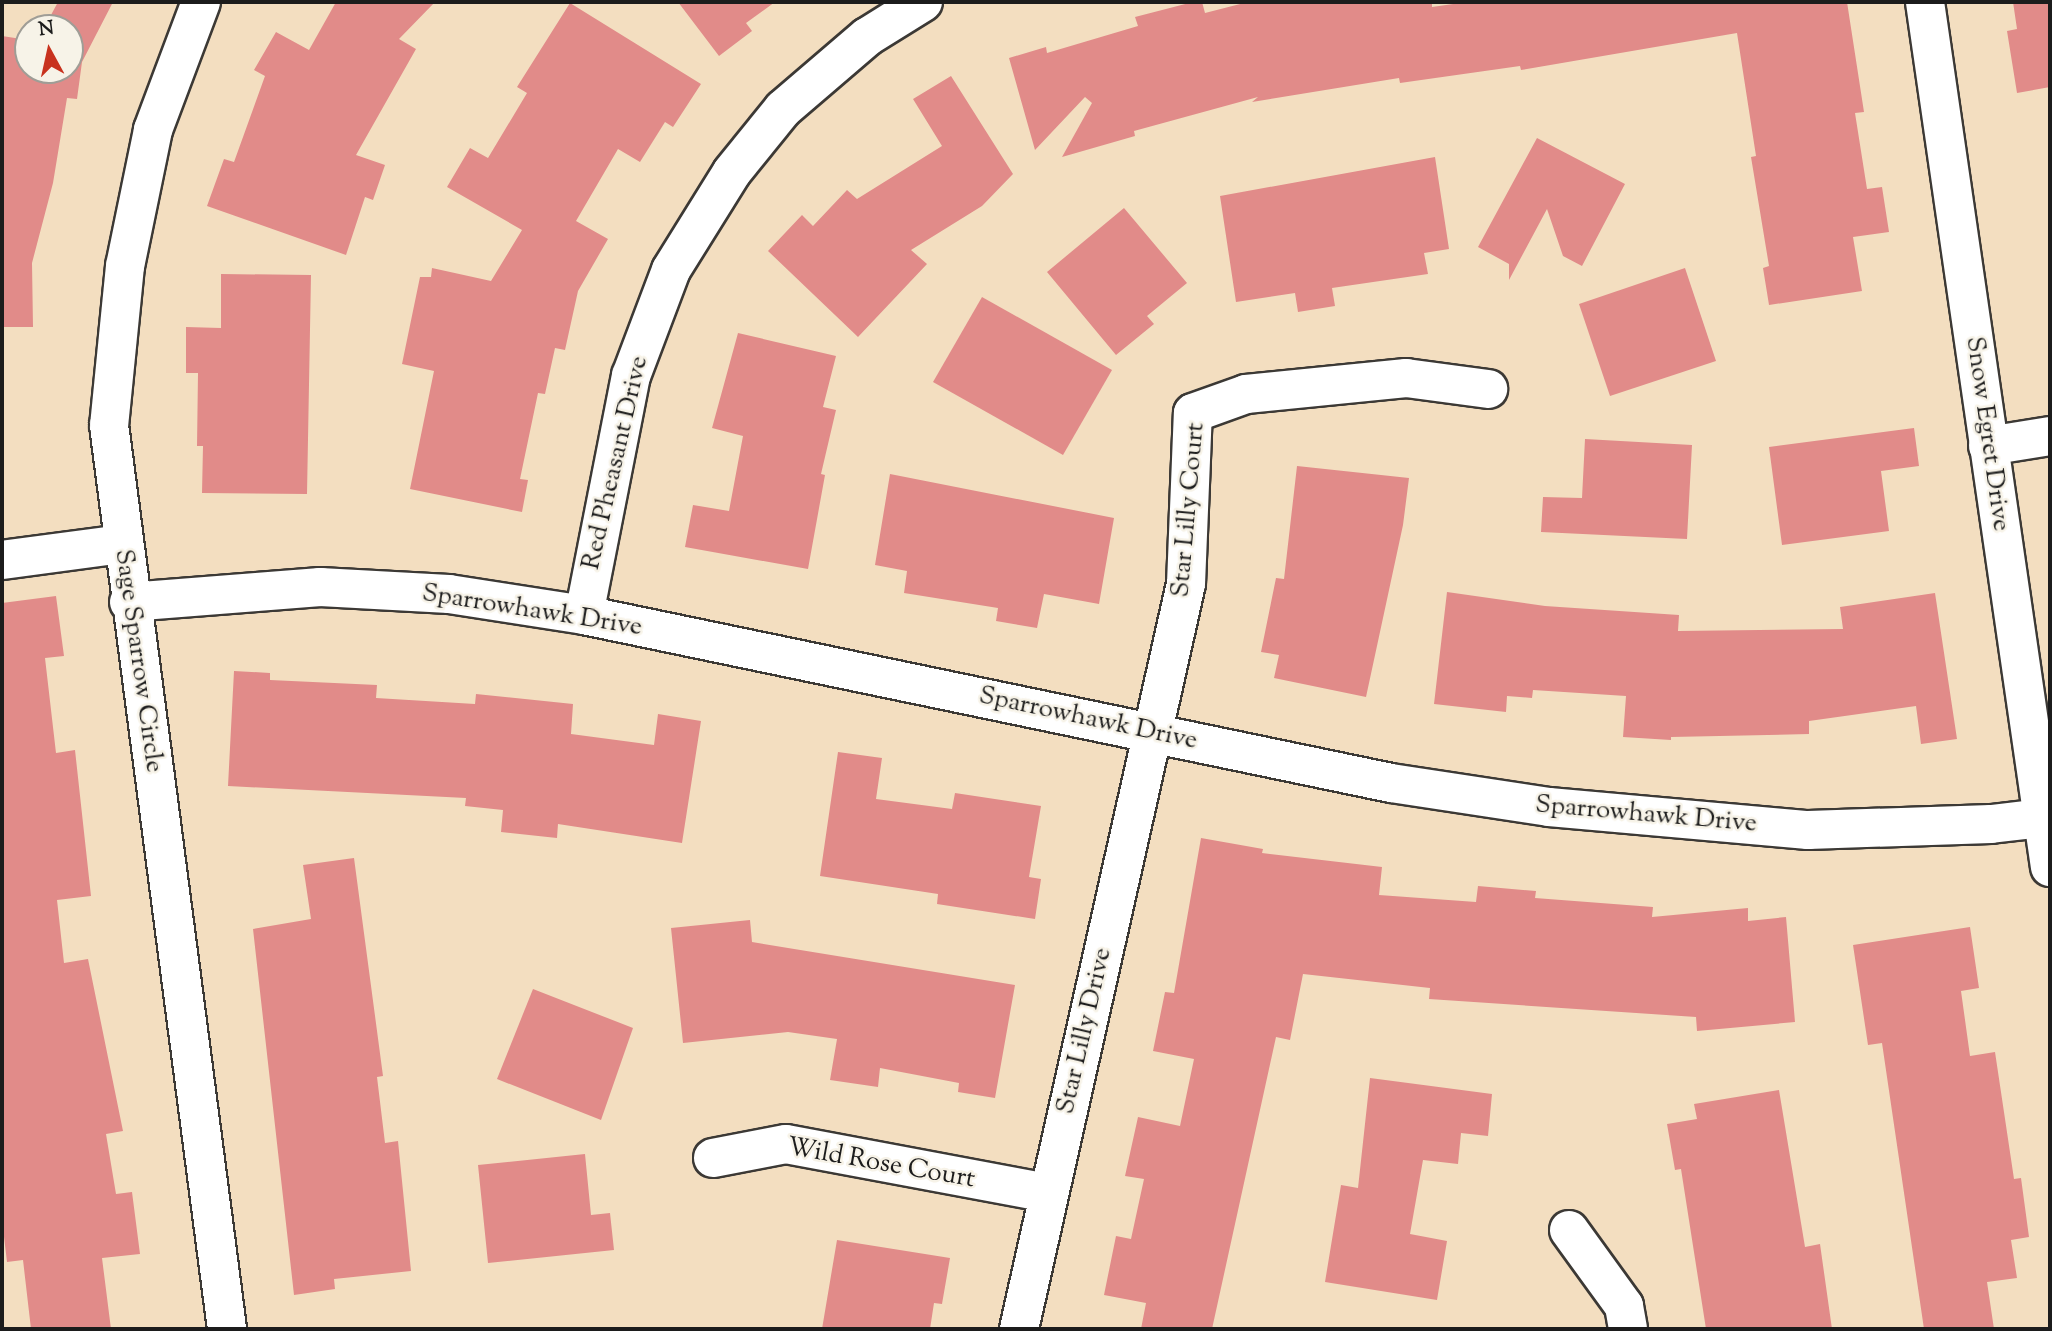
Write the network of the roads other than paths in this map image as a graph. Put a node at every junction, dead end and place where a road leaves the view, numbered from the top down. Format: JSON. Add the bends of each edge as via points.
{"nodes":[{"id":1,"x":201,"y":2,"type":"edge"},
{"id":2,"x":923,"y":2,"type":"edge"},
{"id":3,"x":1925,"y":2,"type":"edge"},
{"id":4,"x":1488,"y":389,"type":"dead end"},
{"id":5,"x":2050,"y":436,"type":"edge"},
{"id":6,"x":1988,"y":446,"type":"junction"},
{"id":7,"x":122,"y":544,"type":"junction"},
{"id":8,"x":2,"y":560,"type":"edge"},
{"id":9,"x":129,"y":602,"type":"junction"},
{"id":10,"x":584,"y":615,"type":"junction"},
{"id":11,"x":1153,"y":733,"type":"junction"},
{"id":12,"x":2047,"y":818,"type":"edge"},
{"id":13,"x":2050,"y":867,"type":"edge"},
{"id":14,"x":713,"y":1158,"type":"dead end"},
{"id":15,"x":1048,"y":1193,"type":"junction"},
{"id":16,"x":1569,"y":1230,"type":"dead end"},
{"id":17,"x":226,"y":1329,"type":"edge"},
{"id":18,"x":1019,"y":1329,"type":"edge"},
{"id":19,"x":1628,"y":1329,"type":"edge"}],
"edges":[{"from":1,"to":7,"type":"street","name":"Sage Sparrow Circle","via":[[153,130],[125,266],[109,425]]},
{"from":2,"to":10,"type":"street","name":"Red Pheasant Drive","via":[[867,37],[783,110],[732,172],[671,270],[631,376]]},
{"from":3,"to":6,"type":"street","name":"Snow Egret Drive"},
{"from":4,"to":11,"type":"street","name":"Star Lilly Court","via":[[1406,378],[1246,394],[1193,413],[1186,584]]},
{"from":5,"to":6,"type":"street"},
{"from":6,"to":12,"type":"street","name":"Snow Egret Drive"},
{"from":7,"to":8,"type":"street"},
{"from":7,"to":9,"type":"street","name":"Sage Sparrow Circle"},
{"from":9,"to":10,"type":"street","name":"Sparrowhawk Drive","via":[[320,587],[449,594]]},
{"from":9,"to":17,"type":"street","name":"Sage Sparrow Circle"},
{"from":10,"to":11,"type":"street","name":"Sparrowhawk Drive"},
{"from":11,"to":12,"type":"street","name":"Sparrowhawk Drive","via":[[1391,783],[1549,807],[1808,830]]},
{"from":11,"to":15,"type":"street","name":"Star Lilly Drive"},
{"from":12,"to":13,"type":"street","name":"Snow Egret Drive"},
{"from":14,"to":15,"type":"street","name":"Wild Rose Court","via":[[786,1144]]},
{"from":15,"to":18,"type":"street","name":"Star Lilly Drive"},
{"from":16,"to":19,"type":"street","via":[[1624,1306]]}]}
